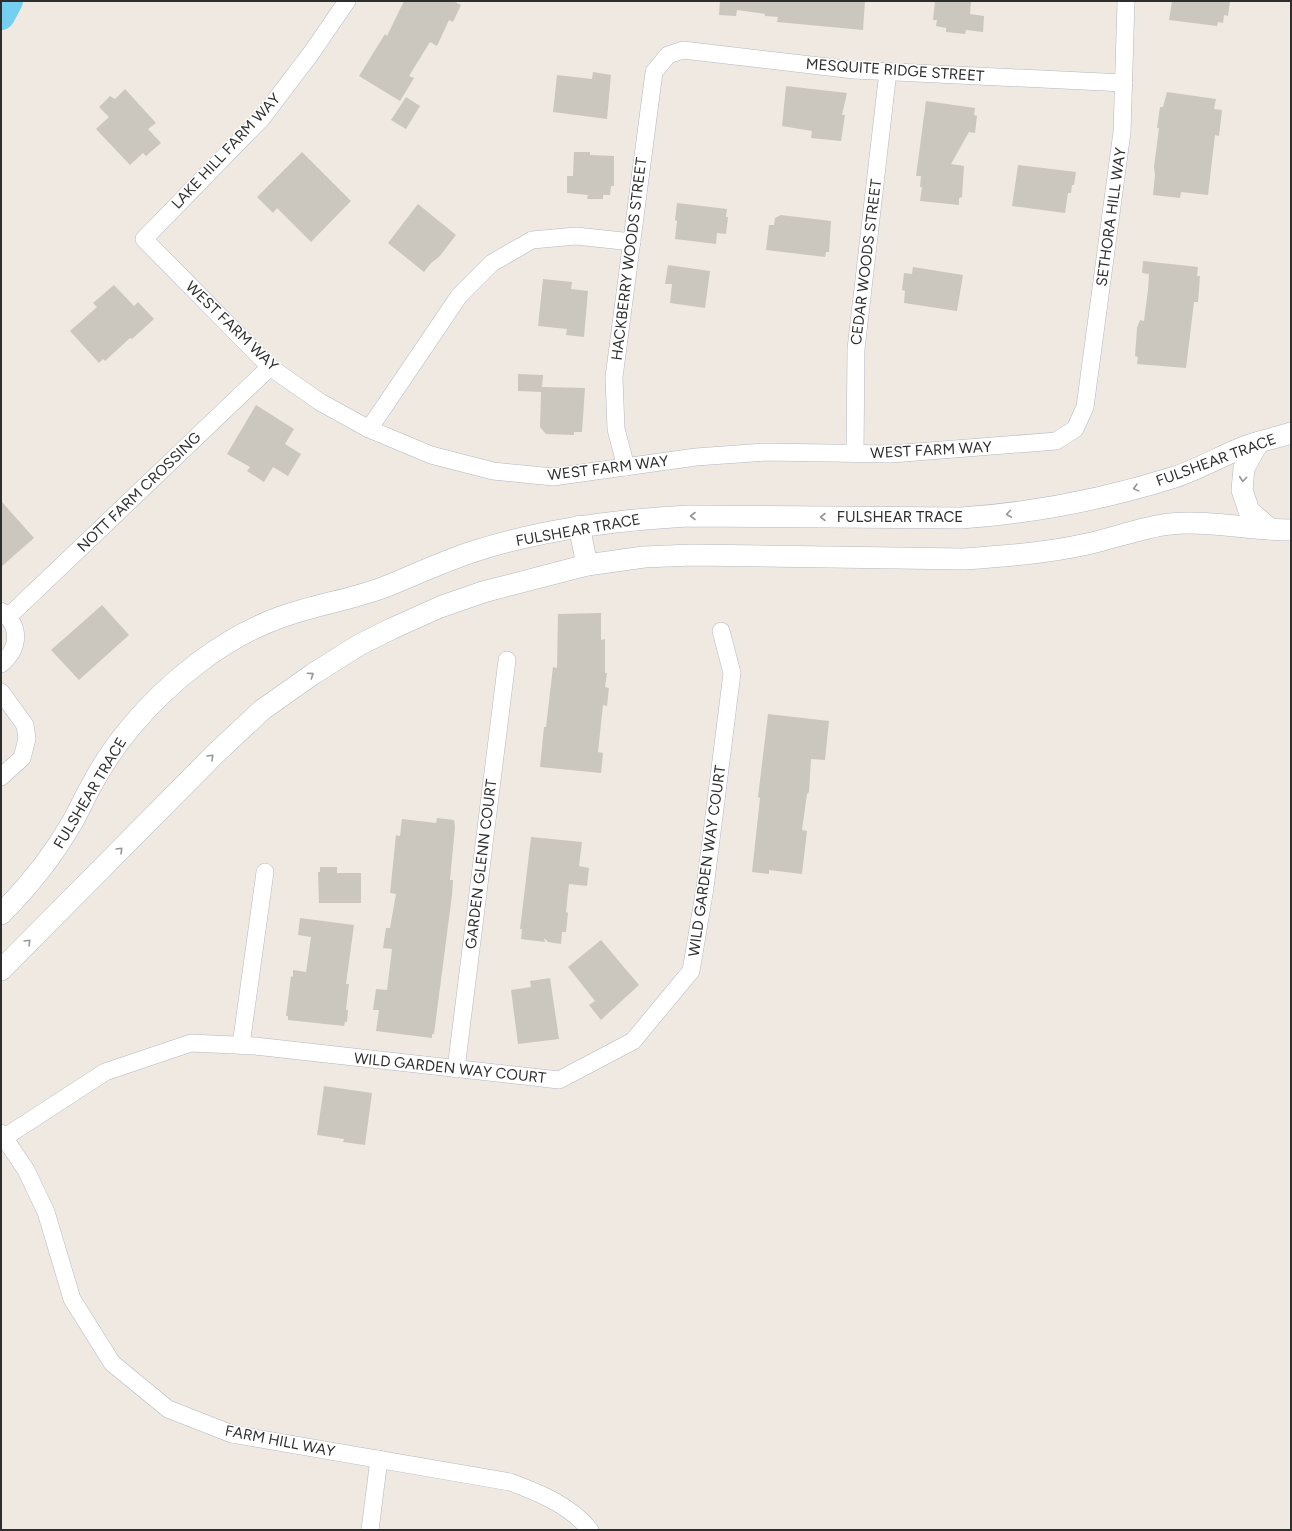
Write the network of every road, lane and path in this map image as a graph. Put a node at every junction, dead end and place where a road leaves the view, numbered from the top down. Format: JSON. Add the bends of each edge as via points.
{"nodes":[{"id":1,"x":347,"y":1,"type":"edge"},
{"id":2,"x":1126,"y":1,"type":"edge"},
{"id":3,"x":668,"y":55,"type":"joint"},
{"id":4,"x":888,"y":71,"type":"junction"},
{"id":5,"x":1124,"y":83,"type":"junction"},
{"id":6,"x":144,"y":239,"type":"joint"},
{"id":7,"x":632,"y":242,"type":"junction"},
{"id":8,"x":270,"y":367,"type":"junction"},
{"id":9,"x":369,"y":429,"type":"junction"},
{"id":10,"x":1075,"y":429,"type":"joint"},
{"id":11,"x":1291,"y":433,"type":"edge"},
{"id":12,"x":1258,"y":443,"type":"junction"},
{"id":13,"x":855,"y":454,"type":"junction"},
{"id":14,"x":626,"y":467,"type":"junction"},
{"id":15,"x":579,"y":526,"type":"junction"},
{"id":16,"x":1270,"y":529,"type":"junction"},
{"id":17,"x":1291,"y":530,"type":"edge"},
{"id":18,"x":587,"y":565,"type":"junction"},
{"id":19,"x":5,"y":614,"type":"edge"},
{"id":20,"x":721,"y":631,"type":"dead end"},
{"id":21,"x":507,"y":660,"type":"dead end"},
{"id":22,"x":1,"y":664,"type":"edge"},
{"id":23,"x":1,"y":692,"type":"edge"},
{"id":24,"x":1,"y":777,"type":"edge"},
{"id":25,"x":265,"y":872,"type":"dead end"},
{"id":26,"x":1,"y":914,"type":"edge"},
{"id":27,"x":1,"y":970,"type":"edge"},
{"id":28,"x":248,"y":1045,"type":"junction"},
{"id":29,"x":456,"y":1069,"type":"junction"},
{"id":30,"x":3,"y":1135,"type":"edge"},
{"id":31,"x":379,"y":1459,"type":"junction"},
{"id":32,"x":370,"y":1530,"type":"edge"},
{"id":33,"x":590,"y":1530,"type":"edge"}],
"edges":[{"from":1,"to":6,"type":"street","name":"LAKE HILL FARM WAY","via":[[262,118]]},
{"from":2,"to":5,"type":"street","name":"SETHORA HILL WAY"},
{"from":3,"to":4,"type":"street","name":"MESQUITE RIDGE STREET","via":[[683,50],[854,70]]},
{"from":3,"to":7,"type":"street","name":"HACKBERRY WOODS STREET","via":[[654,72]]},
{"from":4,"to":5,"type":"street","name":"MESQUITE RIDGE STREET"},
{"from":4,"to":13,"type":"street","name":"CEDAR WOODS STREET","via":[[856,350]]},
{"from":5,"to":10,"type":"street","name":"SETHORA HILL WAY","via":[[1122,132],[1085,407]]},
{"from":6,"to":8,"type":"street","name":"WEST FARM WAY"},
{"from":7,"to":9,"type":"street","via":[[576,236],[532,240],[492,263],[458,296]]},
{"from":7,"to":14,"type":"street","name":"HACKBERRY WOODS STREET","via":[[614,377],[616,429]]},
{"from":8,"to":9,"type":"street","name":"WEST FARM WAY","via":[[320,402]]},
{"from":8,"to":19,"type":"street","name":"NOTT FARM CROSSING"},
{"from":9,"to":14,"type":"street","name":"WEST FARM WAY","via":[[431,455],[493,471],[553,477]]},
{"from":10,"to":13,"type":"street","name":"WEST FARM WAY","via":[[1056,441],[891,454]]},
{"from":11,"to":12,"type":"street","name":"FULSHEAR TRACE"},
{"from":12,"to":15,"type":"street","name":"FULSHEAR TRACE","one_way":true,"via":[[1176,477],[1111,495],[1003,515],[961,518],[688,516],[644,518]]},
{"from":12,"to":16,"type":"street","one_way":true,"via":[[1244,468],[1242,490],[1249,511]]},
{"from":13,"to":14,"type":"street","name":"WEST FARM WAY","via":[[766,452],[696,457]]},
{"from":15,"to":18,"type":"street"},
{"from":15,"to":26,"type":"street","name":"FULSHEAR TRACE","via":[[529,536],[472,552],[382,588],[278,618],[211,654],[184,673],[130,728],[108,758],[74,820],[41,870]]},
{"from":16,"to":17,"type":"street"},
{"from":16,"to":18,"type":"street","via":[[1193,523],[1168,524],[1045,552],[964,559],[692,555],[644,557]]},
{"from":27,"to":18,"type":"street","one_way":true,"via":[[214,754],[262,710],[312,674],[359,645],[440,607],[483,592]]},
{"from":19,"to":22,"type":"street","via":[[12,622],[16,642],[12,652]]},
{"from":20,"to":29,"type":"street","name":"WILD GARDEN WAY COURT","via":[[732,673],[705,888],[691,971],[633,1041],[559,1080]]},
{"from":21,"to":29,"type":"street","name":"GARDEN GLENN COURT"},
{"from":23,"to":24,"type":"street","via":[[25,725],[27,739],[22,758]]},
{"from":25,"to":28,"type":"street"},
{"from":28,"to":29,"type":"street","name":"WILD GARDEN WAY COURT"},
{"from":28,"to":30,"type":"street","name":"WILD GARDEN WAY COURT","via":[[191,1043],[104,1072]]},
{"from":30,"to":31,"type":"street","name":"FARM HILL WAY","via":[[26,1170],[46,1212],[72,1299],[112,1363],[168,1409],[232,1434]]},
{"from":31,"to":32,"type":"street"},
{"from":31,"to":33,"type":"street","name":"FARM HILL WAY","via":[[510,1482],[546,1496],[571,1511]]}]}
